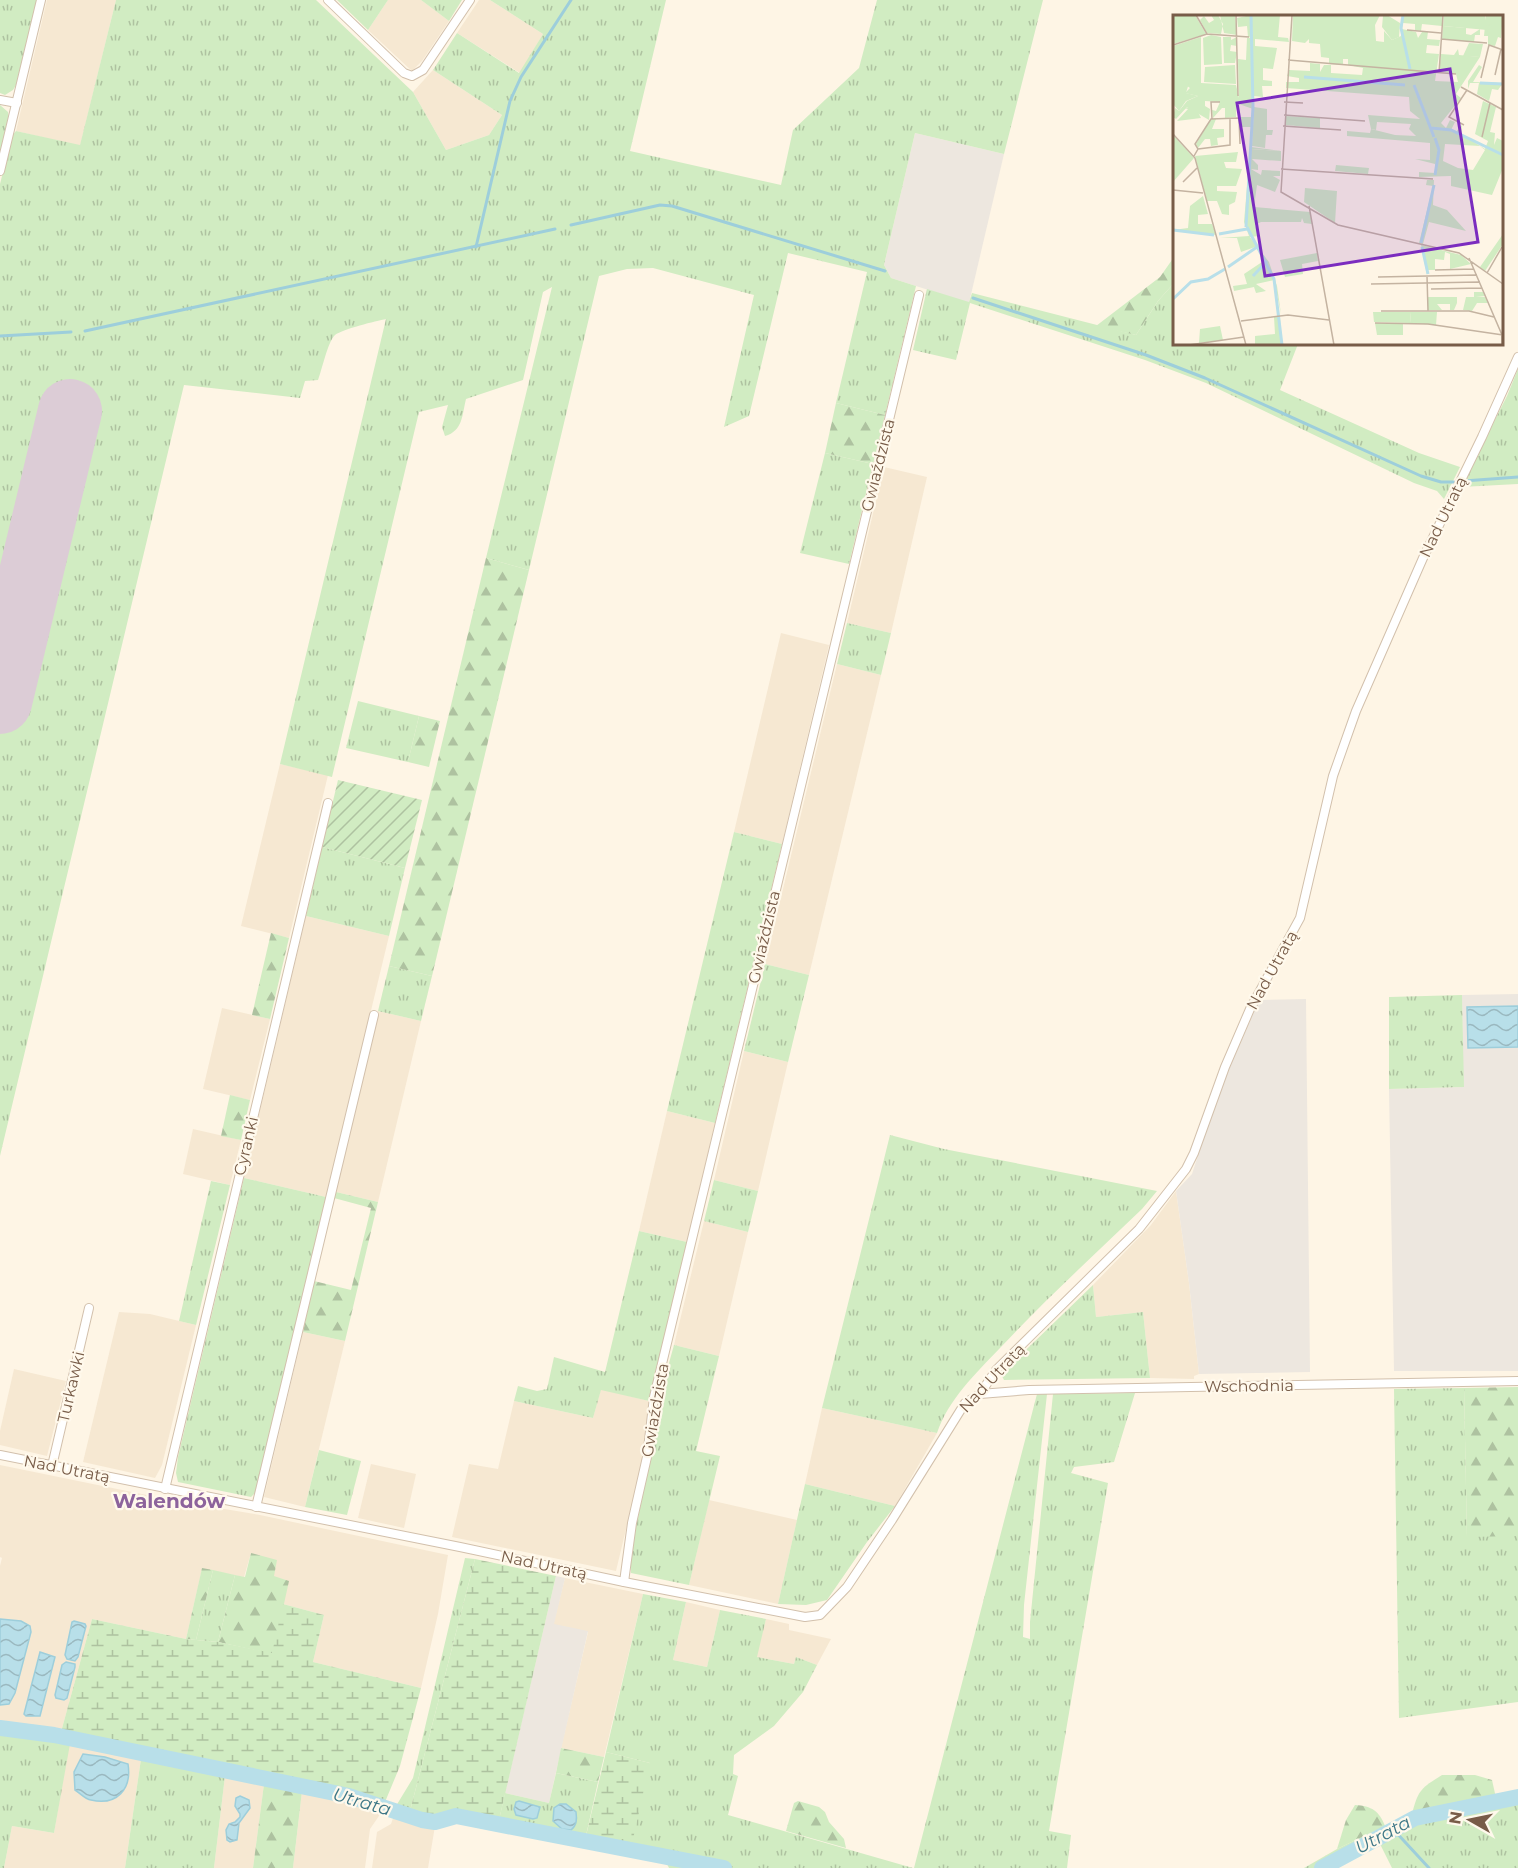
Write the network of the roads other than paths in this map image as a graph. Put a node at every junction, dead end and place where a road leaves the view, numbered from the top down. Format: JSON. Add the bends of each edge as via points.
{"nodes":[{"id":1,"x":40,"y":0,"type":"edge"},
{"id":2,"x":328,"y":0,"type":"edge"},
{"id":3,"x":470,"y":0,"type":"edge"},
{"id":4,"x":0,"y":100,"type":"edge"},
{"id":5,"x":17,"y":103,"type":"junction"},
{"id":6,"x":0,"y":171,"type":"edge"},
{"id":7,"x":919,"y":294,"type":"dead end"},
{"id":8,"x":1518,"y":357,"type":"edge"},
{"id":9,"x":328,"y":803,"type":"dead end"},
{"id":10,"x":374,"y":1015,"type":"dead end"},
{"id":11,"x":89,"y":1308,"type":"dead end"},
{"id":12,"x":1518,"y":1381,"type":"edge"},
{"id":13,"x":980,"y":1394,"type":"junction"},
{"id":14,"x":0,"y":1455,"type":"edge"},
{"id":15,"x":52,"y":1466,"type":"junction"},
{"id":16,"x":165,"y":1488,"type":"junction"},
{"id":17,"x":256,"y":1507,"type":"junction"},
{"id":18,"x":624,"y":1582,"type":"junction"}],
"edges":[{"from":1,"to":5,"type":"street"},
{"from":2,"to":3,"type":"street","via":[[412,76],[423,70]]},
{"from":4,"to":5,"type":"street"},
{"from":5,"to":6,"type":"street"},
{"from":7,"to":18,"type":"street","name":"Gwiaździsta","via":[[654,1397]]},
{"from":8,"to":13,"type":"street","name":"Nad Utratą","via":[[1356,711],[1333,776],[1300,918],[1250,1010],[1186,1169],[1139,1229],[996,1370]]},
{"from":9,"to":16,"type":"street","name":"Cyranki"},
{"from":10,"to":17,"type":"street"},
{"from":11,"to":15,"type":"street","name":"Turkawki"},
{"from":12,"to":13,"type":"street","name":"Wschodnia"},
{"from":13,"to":18,"type":"street","name":"Nad Utratą","via":[[965,1403],[847,1587],[820,1614],[805,1617]]},
{"from":14,"to":15,"type":"street","name":"Nad Utratą"},
{"from":15,"to":16,"type":"street","name":"Nad Utratą"},
{"from":16,"to":17,"type":"street","name":"Nad Utratą"},
{"from":17,"to":18,"type":"street","name":"Nad Utratą"}]}
